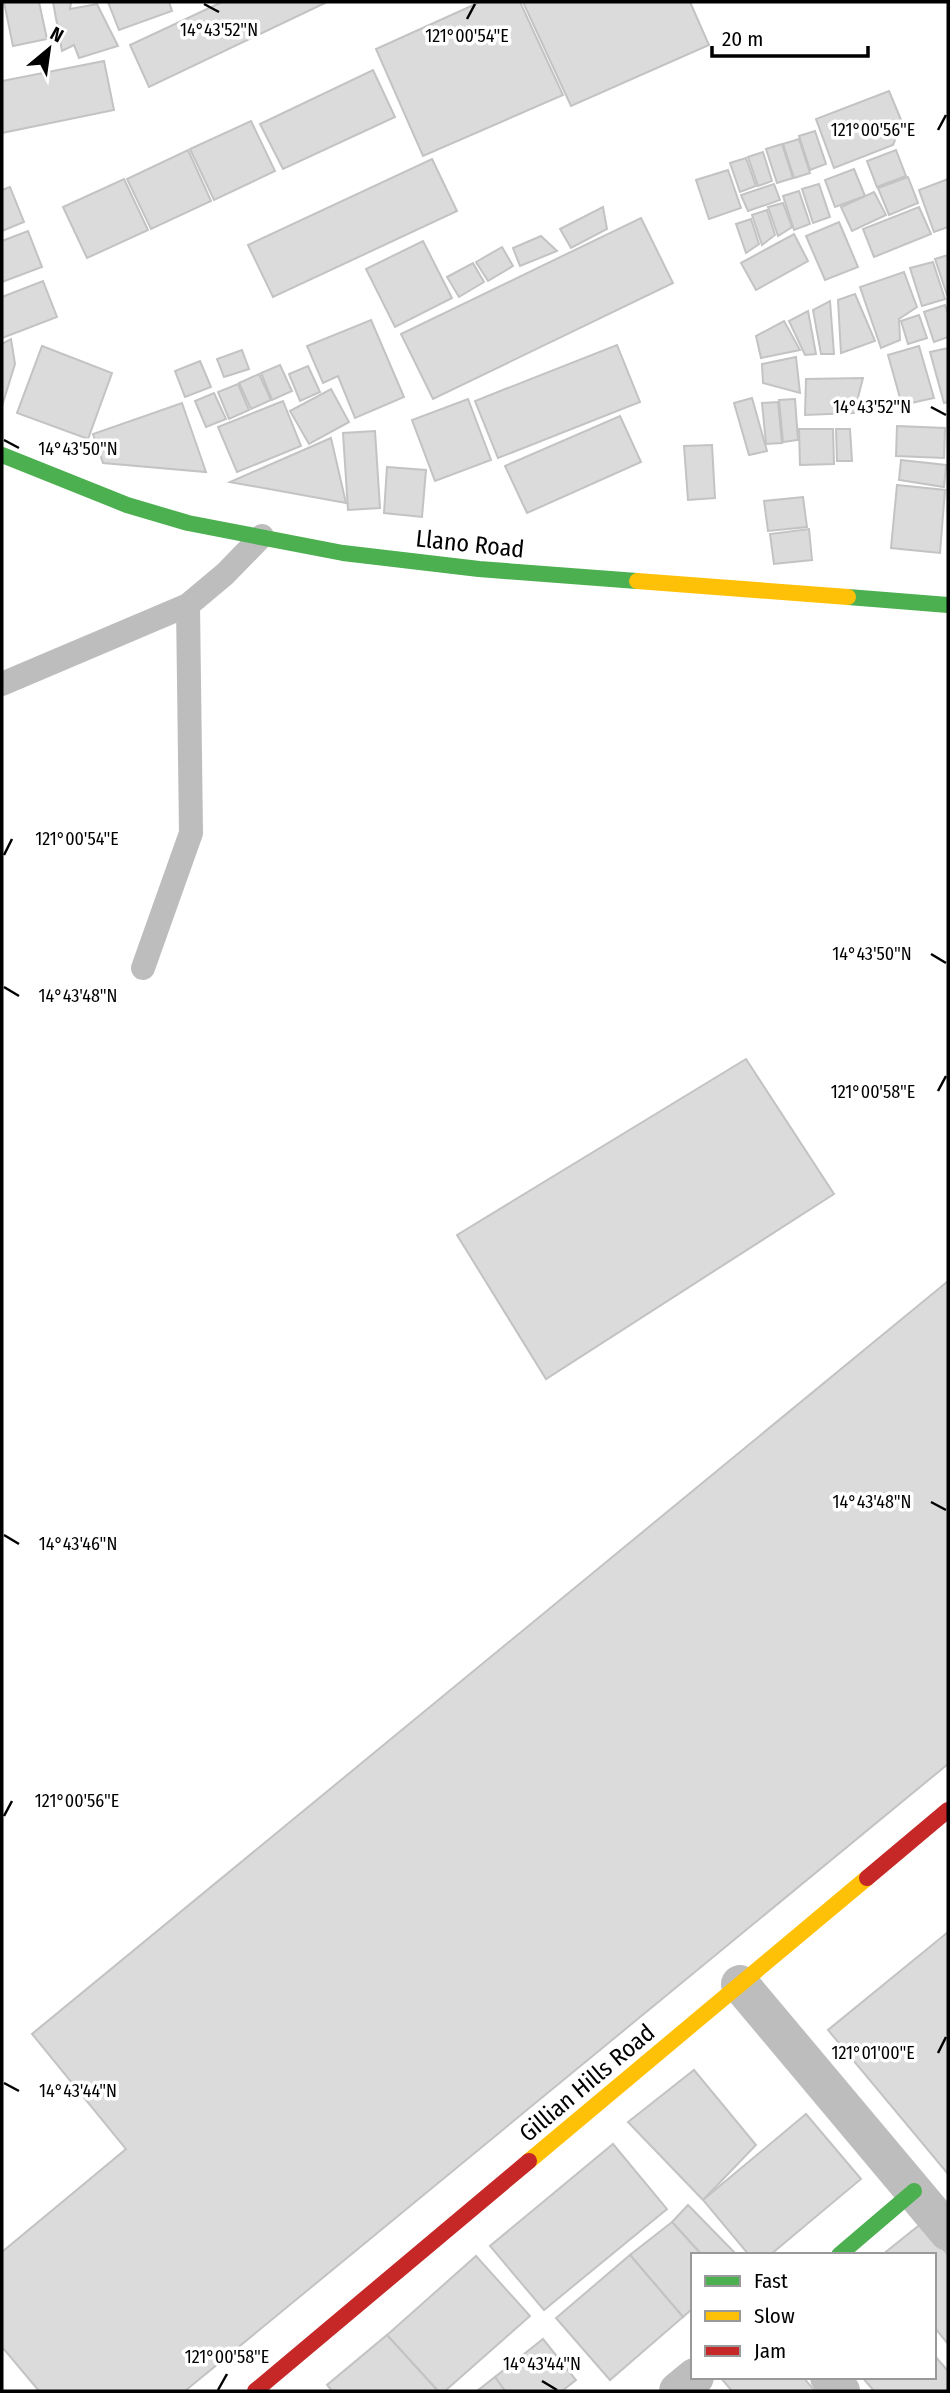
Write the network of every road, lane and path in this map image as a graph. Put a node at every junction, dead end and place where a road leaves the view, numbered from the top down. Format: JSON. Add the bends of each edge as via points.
{"nodes":[{"id":1,"x":2,"y":455,"type":"edge"},
{"id":2,"x":261,"y":536,"type":"junction"},
{"id":3,"x":188,"y":605,"type":"junction"},
{"id":4,"x":948,"y":605,"type":"edge"},
{"id":5,"x":2,"y":684,"type":"edge"},
{"id":6,"x":143,"y":968,"type":"dead end"},
{"id":7,"x":948,"y":1810,"type":"edge"},
{"id":8,"x":740,"y":1984,"type":"junction"},
{"id":9,"x":914,"y":2191,"type":"junction"},
{"id":10,"x":948,"y":2232,"type":"edge"},
{"id":11,"x":841,"y":2253,"type":"edge"},
{"id":12,"x":693,"y":2379,"type":"edge"},
{"id":13,"x":255,"y":2391,"type":"edge"},
{"id":14,"x":678,"y":2391,"type":"edge"}],
"edges":[{"from":1,"to":2,"type":"street","name":"Llano Road","via":[[127,505],[188,523]]},
{"from":2,"to":3,"type":"lane"},
{"from":2,"to":4,"type":"street","name":"Llano Road","via":[[343,553],[479,569]]},
{"from":3,"to":5,"type":"lane"},
{"from":3,"to":6,"type":"lane","via":[[191,833]]},
{"from":7,"to":8,"type":"street","name":"Gillian Hills Road"},
{"from":8,"to":9,"type":"street"},
{"from":8,"to":13,"type":"street","name":"Gillian Hills Road"},
{"from":9,"to":10,"type":"street"},
{"from":9,"to":11,"type":"street"},
{"from":12,"to":14,"type":"street"}]}
